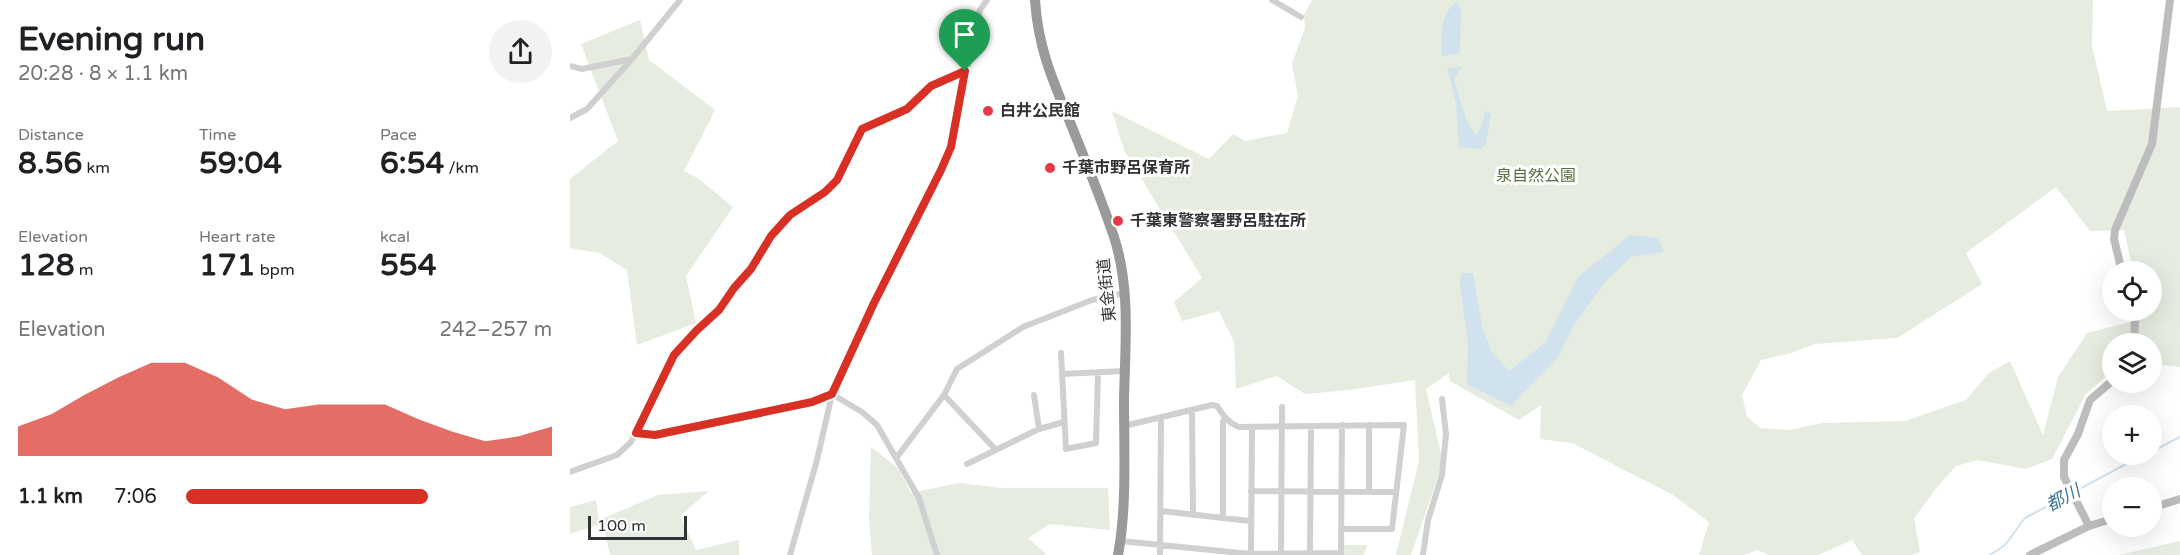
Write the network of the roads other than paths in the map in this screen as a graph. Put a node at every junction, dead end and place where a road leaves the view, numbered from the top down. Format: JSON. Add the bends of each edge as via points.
{"nodes":[{"id":1,"x":680,"y":0,"type":"edge"},
{"id":2,"x":987,"y":0,"type":"edge"},
{"id":3,"x":1035,"y":0,"type":"edge"},
{"id":4,"x":1272,"y":0,"type":"edge"},
{"id":5,"x":2170,"y":0,"type":"edge"},
{"id":6,"x":1301,"y":17,"type":"dead end"},
{"id":7,"x":632,"y":59,"type":"junction"},
{"id":8,"x":570,"y":66,"type":"edge"},
{"id":9,"x":965,"y":71,"type":"junction"},
{"id":10,"x":570,"y":118,"type":"edge"},
{"id":11,"x":2119,"y":261,"type":"edge"},
{"id":12,"x":1125,"y":293,"type":"junction"},
{"id":13,"x":1061,"y":353,"type":"dead end"},
{"id":14,"x":1124,"y":371,"type":"junction"},
{"id":15,"x":1098,"y":372,"type":"junction"},
{"id":16,"x":1062,"y":374,"type":"junction"},
{"id":17,"x":2102,"y":390,"type":"edge"},
{"id":18,"x":832,"y":394,"type":"junction"},
{"id":19,"x":1034,"y":394,"type":"dead end"},
{"id":20,"x":944,"y":395,"type":"junction"},
{"id":21,"x":1442,"y":399,"type":"dead end"},
{"id":22,"x":1282,"y":407,"type":"dead end"},
{"id":23,"x":1192,"y":411,"type":"junction"},
{"id":24,"x":1225,"y":418,"type":"junction"},
{"id":25,"x":1161,"y":419,"type":"junction"},
{"id":26,"x":1065,"y":422,"type":"junction"},
{"id":27,"x":1342,"y":425,"type":"junction"},
{"id":28,"x":1370,"y":425,"type":"junction"},
{"id":29,"x":1124,"y":426,"type":"junction"},
{"id":30,"x":1311,"y":426,"type":"junction"},
{"id":31,"x":1282,"y":427,"type":"junction"},
{"id":32,"x":1252,"y":428,"type":"junction"},
{"id":33,"x":1039,"y":429,"type":"junction"},
{"id":34,"x":636,"y":433,"type":"junction"},
{"id":35,"x":996,"y":450,"type":"junction"},
{"id":36,"x":897,"y":457,"type":"junction"},
{"id":37,"x":967,"y":464,"type":"dead end"},
{"id":38,"x":570,"y":472,"type":"edge"},
{"id":39,"x":1251,"y":490,"type":"junction"},
{"id":40,"x":1281,"y":491,"type":"junction"},
{"id":41,"x":1310,"y":491,"type":"junction"},
{"id":42,"x":1341,"y":491,"type":"junction"},
{"id":43,"x":1370,"y":491,"type":"junction"},
{"id":44,"x":1396,"y":492,"type":"junction"},
{"id":45,"x":2180,"y":499,"type":"edge"},
{"id":46,"x":2162,"y":505,"type":"edge"},
{"id":47,"x":1161,"y":511,"type":"junction"},
{"id":48,"x":1193,"y":515,"type":"junction"},
{"id":49,"x":1222,"y":518,"type":"junction"},
{"id":50,"x":1251,"y":521,"type":"junction"},
{"id":51,"x":2102,"y":522,"type":"edge"},
{"id":52,"x":2089,"y":526,"type":"junction"},
{"id":53,"x":1342,"y":529,"type":"junction"},
{"id":54,"x":1121,"y":541,"type":"junction"},
{"id":55,"x":1160,"y":545,"type":"junction"},
{"id":56,"x":1222,"y":553,"type":"edge"},
{"id":57,"x":1251,"y":554,"type":"edge"},
{"id":58,"x":1281,"y":554,"type":"edge"},
{"id":59,"x":1310,"y":554,"type":"edge"},
{"id":60,"x":1341,"y":554,"type":"edge"},
{"id":61,"x":790,"y":555,"type":"edge"},
{"id":62,"x":937,"y":555,"type":"edge"},
{"id":63,"x":1118,"y":555,"type":"edge"},
{"id":64,"x":1160,"y":555,"type":"edge"},
{"id":65,"x":1423,"y":555,"type":"edge"},
{"id":66,"x":2030,"y":555,"type":"edge"}],
"edges":[{"from":1,"to":7,"type":"street"},
{"from":2,"to":9,"type":"street","via":[[980,10]]},
{"from":3,"to":12,"type":"highway","name":"東金街道","via":[[1043,54],[1114,237]]},
{"from":4,"to":6,"type":"street"},
{"from":5,"to":11,"type":"street","via":[[2152,144],[2115,230]]},
{"from":7,"to":8,"type":"street","via":[[582,69]]},
{"from":7,"to":10,"type":"street","via":[[587,109]]},
{"from":9,"to":18,"type":"street","via":[[951,147]]},
{"from":9,"to":34,"type":"street","via":[[931,86],[907,109],[862,129],[837,180],[790,215],[719,310],[674,355]]},
{"from":12,"to":14,"type":"highway","name":"東金街道"},
{"from":12,"to":20,"type":"street","via":[[1092,300],[1023,327],[957,369]]},
{"from":13,"to":16,"type":"street"},
{"from":14,"to":15,"type":"street"},
{"from":14,"to":29,"type":"highway","name":"東金街道"},
{"from":15,"to":16,"type":"street"},
{"from":15,"to":26,"type":"street","via":[[1096,443],[1066,449]]},
{"from":16,"to":26,"type":"street"},
{"from":17,"to":52,"type":"street","via":[[2090,400],[2064,460],[2064,477]]},
{"from":18,"to":34,"type":"street","via":[[812,402],[655,435]]},
{"from":18,"to":36,"type":"street","via":[[877,425]]},
{"from":18,"to":61,"type":"street"},
{"from":19,"to":33,"type":"street"},
{"from":20,"to":35,"type":"street"},
{"from":20,"to":36,"type":"street"},
{"from":21,"to":65,"type":"street","via":[[1446,434],[1442,475],[1428,520]]},
{"from":22,"to":31,"type":"street"},
{"from":23,"to":24,"type":"street","via":[[1216,406]]},
{"from":23,"to":25,"type":"street"},
{"from":23,"to":48,"type":"street"},
{"from":24,"to":32,"type":"street","via":[[1233,425]]},
{"from":24,"to":49,"type":"street"},
{"from":25,"to":29,"type":"street"},
{"from":25,"to":47,"type":"street"},
{"from":26,"to":33,"type":"street"},
{"from":27,"to":28,"type":"street"},
{"from":27,"to":30,"type":"street"},
{"from":27,"to":42,"type":"street"},
{"from":28,"to":43,"type":"street"},
{"from":28,"to":44,"type":"street","via":[[1404,424]]},
{"from":29,"to":54,"type":"highway","name":"東金街道"},
{"from":30,"to":31,"type":"street"},
{"from":30,"to":41,"type":"street"},
{"from":31,"to":32,"type":"street"},
{"from":31,"to":40,"type":"street"},
{"from":32,"to":39,"type":"street"},
{"from":33,"to":35,"type":"street"},
{"from":34,"to":38,"type":"street","via":[[617,455]]},
{"from":35,"to":37,"type":"street"},
{"from":36,"to":62,"type":"street","via":[[919,498]]},
{"from":39,"to":40,"type":"street"},
{"from":39,"to":50,"type":"street"},
{"from":40,"to":41,"type":"street"},
{"from":40,"to":58,"type":"street"},
{"from":41,"to":42,"type":"street"},
{"from":41,"to":59,"type":"street"},
{"from":42,"to":43,"type":"street"},
{"from":42,"to":53,"type":"street"},
{"from":43,"to":44,"type":"street"},
{"from":44,"to":53,"type":"street","via":[[1392,529]]},
{"from":45,"to":46,"type":"street"},
{"from":47,"to":48,"type":"street"},
{"from":47,"to":55,"type":"street"},
{"from":48,"to":49,"type":"street"},
{"from":49,"to":50,"type":"street"},
{"from":50,"to":57,"type":"street"},
{"from":51,"to":52,"type":"street"},
{"from":52,"to":66,"type":"street"},
{"from":53,"to":60,"type":"street"},
{"from":54,"to":55,"type":"street"},
{"from":54,"to":63,"type":"highway","name":"東金街道"},
{"from":55,"to":56,"type":"street"},
{"from":55,"to":64,"type":"street"},
{"from":56,"to":57,"type":"street"},
{"from":57,"to":58,"type":"street"},
{"from":58,"to":59,"type":"street"},
{"from":59,"to":60,"type":"street"}]}
